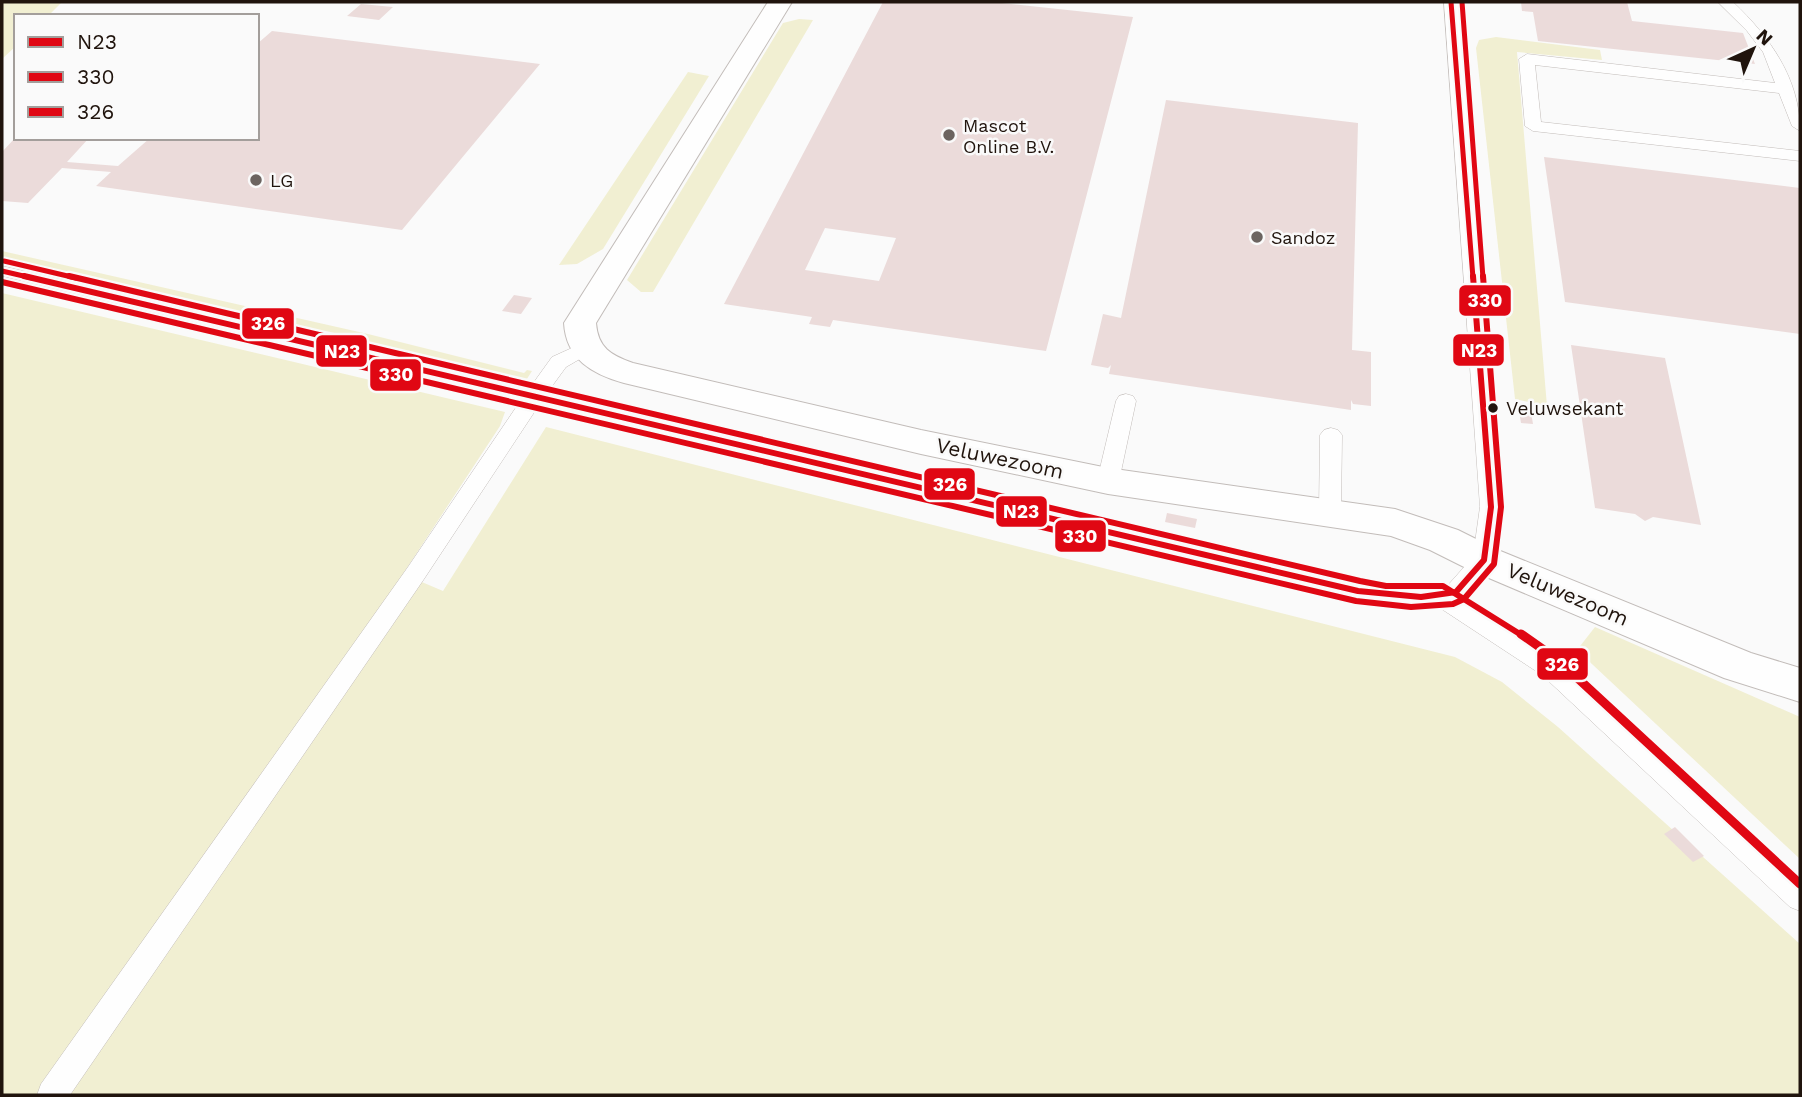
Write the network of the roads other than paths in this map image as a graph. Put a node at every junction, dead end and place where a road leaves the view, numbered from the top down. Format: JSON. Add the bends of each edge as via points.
{"nodes":[{"id":1,"x":780,"y":2,"type":"edge"},
{"id":2,"x":1451,"y":2,"type":"edge"},
{"id":3,"x":1725,"y":2,"type":"edge"},
{"id":4,"x":1785,"y":89,"type":"junction"},
{"id":5,"x":1800,"y":126,"type":"edge"},
{"id":6,"x":1800,"y":156,"type":"edge"},
{"id":7,"x":2,"y":271,"type":"edge"},
{"id":8,"x":585,"y":348,"type":"junction"},
{"id":9,"x":534,"y":395,"type":"junction"},
{"id":10,"x":1126,"y":401,"type":"dead end"},
{"id":11,"x":1331,"y":435,"type":"dead end"},
{"id":12,"x":1108,"y":481,"type":"junction"},
{"id":13,"x":1330,"y":513,"type":"junction"},
{"id":14,"x":1484,"y":560,"type":"junction"},
{"id":15,"x":1440,"y":596,"type":"junction"},
{"id":16,"x":1800,"y":685,"type":"edge"},
{"id":17,"x":1800,"y":898,"type":"edge"},
{"id":18,"x":52,"y":1095,"type":"edge"}],
"edges":[{"from":1,"to":8,"type":"street","via":[[580,323]]},
{"from":2,"to":14,"type":"lane","via":[[1491,507]]},
{"from":3,"to":4,"type":"lane","via":[[1770,52]]},
{"from":4,"to":5,"type":"lane"},
{"from":4,"to":6,"type":"lane","via":[[1527,59],[1533,126]]},
{"from":7,"to":9,"type":"lane"},
{"from":8,"to":9,"type":"lane","via":[[559,362]]},
{"from":8,"to":12,"type":"street","name":"Veluwezoom","via":[[603,364],[624,372]]},
{"from":9,"to":15,"type":"lane","via":[[1358,591]]},
{"from":9,"to":18,"type":"lane","via":[[416,573]]},
{"from":10,"to":12,"type":"lane"},
{"from":11,"to":13,"type":"lane"},
{"from":12,"to":13,"type":"street","name":"Veluwezoom"},
{"from":13,"to":14,"type":"street","name":"Veluwezoom","via":[[1395,523]]},
{"from":14,"to":15,"type":"lane","via":[[1457,592]]},
{"from":14,"to":16,"type":"street","name":"Veluwezoom","via":[[1739,666]]},
{"from":15,"to":17,"type":"lane","via":[[1552,668]]}]}
